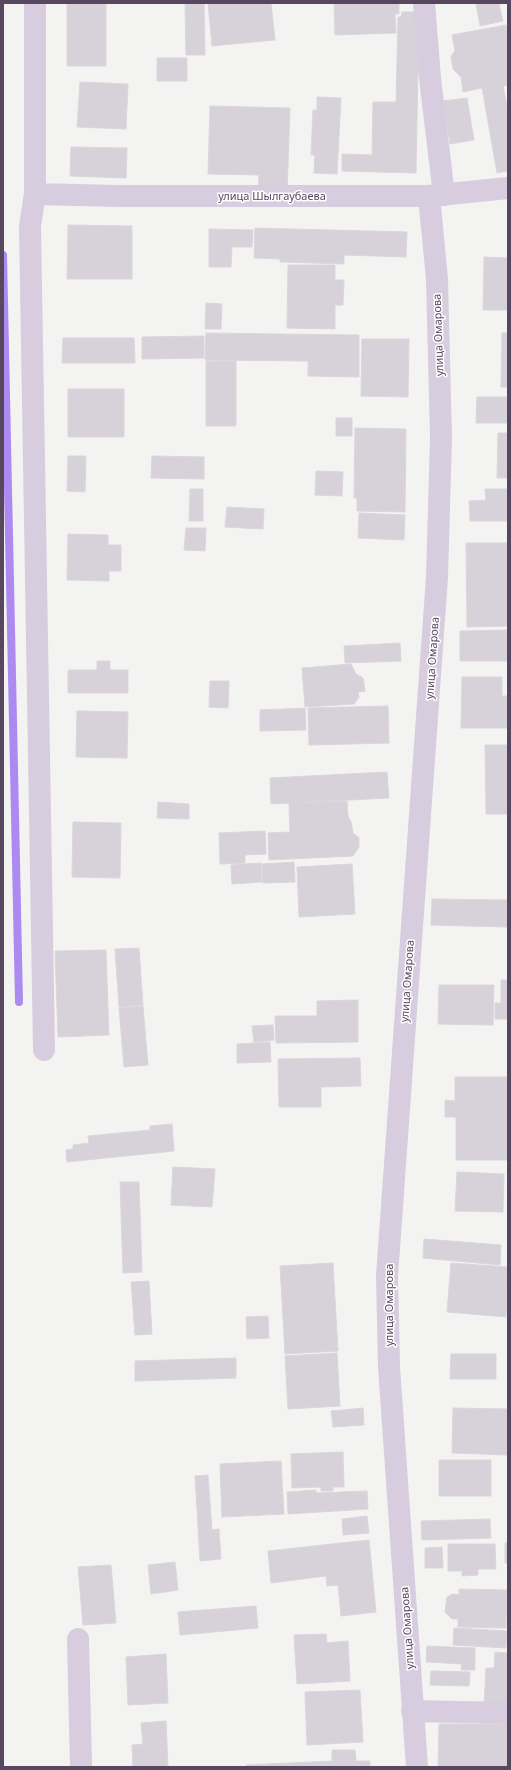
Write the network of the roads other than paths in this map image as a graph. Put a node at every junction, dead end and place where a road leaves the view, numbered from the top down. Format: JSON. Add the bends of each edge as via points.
{"nodes":[{"id":1,"x":35,"y":3,"type":"edge"},
{"id":2,"x":424,"y":3,"type":"edge"},
{"id":3,"x":508,"y":188,"type":"edge"},
{"id":4,"x":35,"y":194,"type":"junction"},
{"id":5,"x":436,"y":195,"type":"junction"},
{"id":6,"x":44,"y":1050,"type":"dead end"},
{"id":7,"x":78,"y":1639,"type":"dead end"},
{"id":8,"x":412,"y":1711,"type":"junction"},
{"id":9,"x":508,"y":1713,"type":"edge"},
{"id":10,"x":81,"y":1767,"type":"edge"},
{"id":11,"x":417,"y":1767,"type":"edge"}],
"edges":[{"from":1,"to":4,"type":"street"},
{"from":2,"to":5,"type":"street","name":"улица Омарова"},
{"from":3,"to":5,"type":"street","name":"улица Шылгаубаева"},
{"from":4,"to":5,"type":"street","name":"улица Шылгаубаева"},
{"from":4,"to":6,"type":"street","via":[[30,226]]},
{"from":5,"to":8,"type":"street","name":"улица Омарова","via":[[441,438],[437,577],[387,1276],[389,1367]]},
{"from":7,"to":10,"type":"street"},
{"from":8,"to":9,"type":"street"},
{"from":8,"to":11,"type":"street","name":"улица Омарова"}]}
